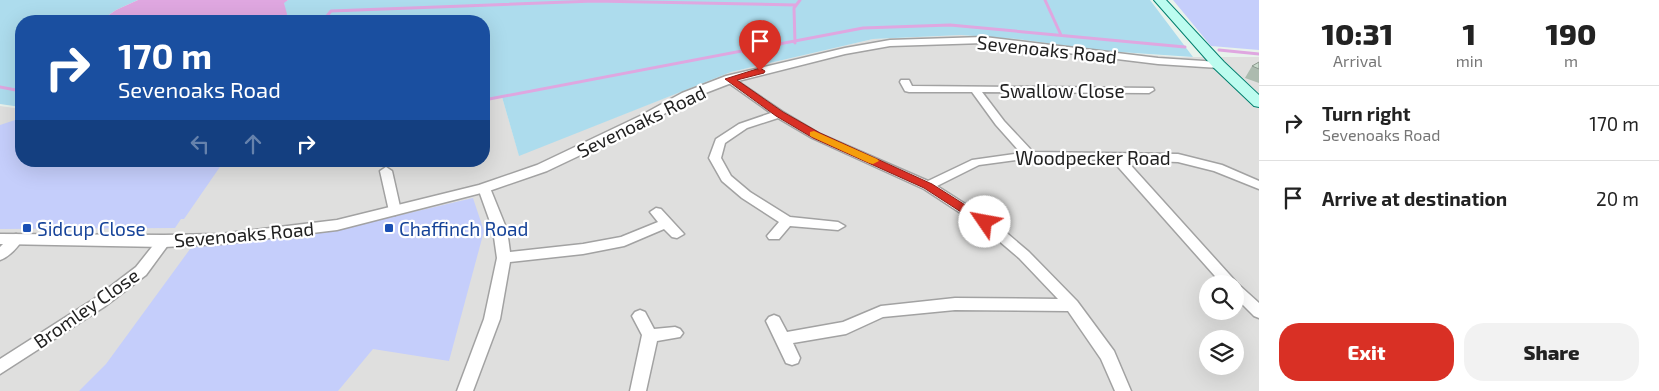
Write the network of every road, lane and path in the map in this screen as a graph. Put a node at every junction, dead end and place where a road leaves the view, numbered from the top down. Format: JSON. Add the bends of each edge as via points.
{"nodes":[{"id":1,"x":1160,"y":0,"type":"edge"},
{"id":2,"x":1219,"y":65,"type":"junction"},
{"id":3,"x":730,"y":79,"type":"junction"},
{"id":4,"x":905,"y":82,"type":"dead end"},
{"id":5,"x":975,"y":90,"type":"junction"},
{"id":6,"x":1149,"y":90,"type":"dead end"},
{"id":7,"x":1259,"y":102,"type":"edge"},
{"id":8,"x":779,"y":114,"type":"junction"},
{"id":9,"x":1030,"y":155,"type":"junction"},
{"id":10,"x":1116,"y":157,"type":"junction"},
{"id":11,"x":386,"y":171,"type":"dead end"},
{"id":12,"x":1259,"y":185,"type":"edge"},
{"id":13,"x":928,"y":186,"type":"junction"},
{"id":14,"x":484,"y":188,"type":"junction"},
{"id":15,"x":395,"y":211,"type":"junction"},
{"id":16,"x":656,"y":212,"type":"dead end"},
{"id":17,"x":787,"y":221,"type":"junction"},
{"id":18,"x":666,"y":222,"type":"junction"},
{"id":19,"x":838,"y":226,"type":"dead end"},
{"id":20,"x":677,"y":234,"type":"dead end"},
{"id":21,"x":774,"y":236,"type":"dead end"},
{"id":22,"x":0,"y":239,"type":"edge"},
{"id":23,"x":16,"y":239,"type":"junction"},
{"id":24,"x":164,"y":241,"type":"junction"},
{"id":25,"x":0,"y":255,"type":"edge"},
{"id":26,"x":504,"y":258,"type":"junction"},
{"id":27,"x":1223,"y":275,"type":"edge"},
{"id":28,"x":1244,"y":297,"type":"edge"},
{"id":29,"x":1072,"y":305,"type":"junction"},
{"id":30,"x":1259,"y":312,"type":"edge"},
{"id":31,"x":640,"y":316,"type":"dead end"},
{"id":32,"x":774,"y":321,"type":"dead end"},
{"id":33,"x":675,"y":333,"type":"dead end"},
{"id":34,"x":650,"y":335,"type":"junction"},
{"id":35,"x":783,"y":339,"type":"junction"},
{"id":36,"x":792,"y":358,"type":"dead end"},
{"id":37,"x":0,"y":367,"type":"edge"},
{"id":38,"x":466,"y":391,"type":"edge"},
{"id":39,"x":638,"y":391,"type":"edge"},
{"id":40,"x":1123,"y":391,"type":"edge"}],
"edges":[{"from":1,"to":2,"type":"main road"},
{"from":2,"to":3,"type":"street","name":"Sevenoaks Road","via":[[984,40],[934,40],[844,51]]},
{"from":2,"to":7,"type":"main road"},
{"from":3,"to":8,"type":"street"},
{"from":3,"to":14,"type":"street","name":"Sevenoaks Road","via":[[686,96],[580,152]]},
{"from":4,"to":5,"type":"street","name":"Swallow Close","via":[[909,90]]},
{"from":5,"to":6,"type":"street","name":"Swallow Close"},
{"from":5,"to":9,"type":"street","name":"Swallow Close"},
{"from":8,"to":13,"type":"street","via":[[816,136]]},
{"from":8,"to":17,"type":"street","via":[[743,126],[720,141],[715,158],[726,178],[746,196]]},
{"from":9,"to":10,"type":"street","name":"Woodpecker Road"},
{"from":9,"to":13,"type":"street","name":"Woodpecker Road","via":[[976,162]]},
{"from":10,"to":12,"type":"street","name":"Woodpecker Road","via":[[1194,160]]},
{"from":10,"to":27,"type":"street"},
{"from":11,"to":15,"type":"street"},
{"from":13,"to":29,"type":"street","via":[[990,226],[1024,255]]},
{"from":14,"to":15,"type":"street","name":"Sevenoaks Road"},
{"from":14,"to":26,"type":"street","via":[[500,230]]},
{"from":15,"to":24,"type":"street","name":"Sevenoaks Road","via":[[337,225]]},
{"from":16,"to":18,"type":"street"},
{"from":17,"to":19,"type":"street"},
{"from":17,"to":21,"type":"street"},
{"from":18,"to":20,"type":"street"},
{"from":18,"to":26,"type":"street","via":[[624,241]]},
{"from":22,"to":23,"type":"street","name":"Sevenoaks Road"},
{"from":23,"to":24,"type":"street","name":"Sevenoaks Road"},
{"from":23,"to":25,"type":"street"},
{"from":24,"to":37,"type":"street","name":"Bromley Close","via":[[142,271]]},
{"from":26,"to":38,"type":"street","via":[[492,319]]},
{"from":28,"to":30,"type":"street"},
{"from":29,"to":35,"type":"street","via":[[955,304],[881,312],[846,328]]},
{"from":29,"to":40,"type":"street","via":[[1108,356]]},
{"from":31,"to":34,"type":"street"},
{"from":32,"to":35,"type":"street"},
{"from":33,"to":34,"type":"street"},
{"from":34,"to":39,"type":"street"},
{"from":35,"to":36,"type":"street"}]}
